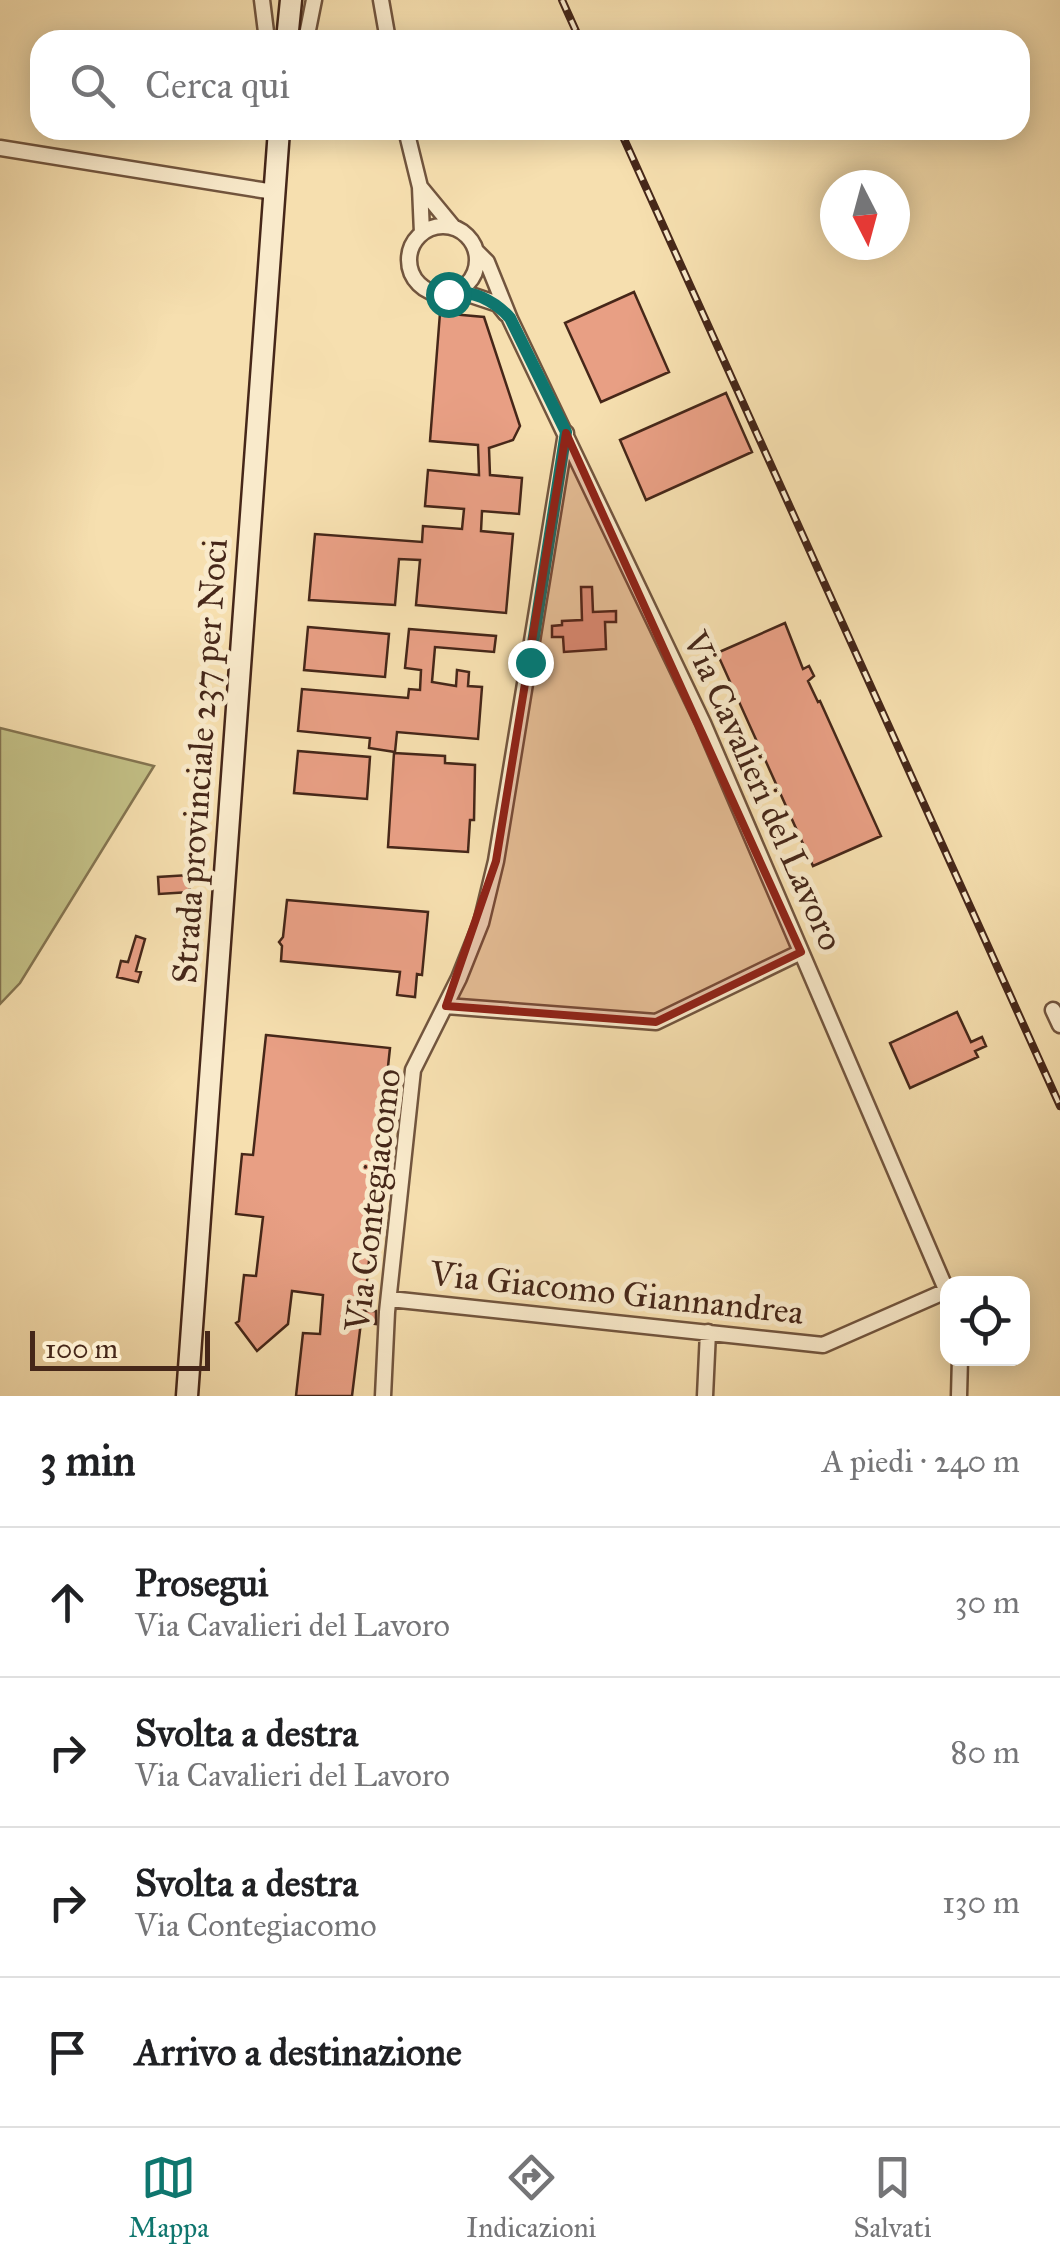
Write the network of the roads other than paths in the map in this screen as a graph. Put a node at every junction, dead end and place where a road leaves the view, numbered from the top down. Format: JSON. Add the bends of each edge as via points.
{"nodes":[{"id":1,"x":262,"y":0,"type":"edge"},
{"id":2,"x":291,"y":0,"type":"edge"},
{"id":3,"x":314,"y":0,"type":"edge"},
{"id":4,"x":381,"y":0,"type":"edge"},
{"id":5,"x":266,"y":30,"type":"edge"},
{"id":6,"x":288,"y":30,"type":"edge"},
{"id":7,"x":308,"y":30,"type":"edge"},
{"id":8,"x":386,"y":30,"type":"edge"},
{"id":9,"x":280,"y":140,"type":"edge"},
{"id":10,"x":408,"y":140,"type":"edge"},
{"id":11,"x":0,"y":148,"type":"edge"},
{"id":12,"x":420,"y":187,"type":"junction"},
{"id":13,"x":274,"y":192,"type":"junction"},
{"id":14,"x":454,"y":228,"type":"junction"},
{"id":15,"x":422,"y":233,"type":"junction"},
{"id":16,"x":477,"y":252,"type":"junction"},
{"id":17,"x":459,"y":291,"type":"junction"},
{"id":18,"x":510,"y":318,"type":"junction"},
{"id":19,"x":566,"y":432,"type":"junction"},
{"id":20,"x":801,"y":952,"type":"junction"},
{"id":21,"x":446,"y":1006,"type":"junction"},
{"id":22,"x":940,"y":1277,"type":"edge"},
{"id":23,"x":940,"y":1296,"type":"edge"},
{"id":24,"x":390,"y":1299,"type":"junction"},
{"id":25,"x":708,"y":1332,"type":"junction"},
{"id":26,"x":960,"y":1366,"type":"edge"},
{"id":27,"x":186,"y":1396,"type":"edge"},
{"id":28,"x":384,"y":1396,"type":"edge"},
{"id":29,"x":705,"y":1396,"type":"edge"},
{"id":30,"x":959,"y":1396,"type":"edge"}],
"edges":[{"from":1,"to":5,"type":"street"},
{"from":2,"to":6,"type":"main road"},
{"from":3,"to":7,"type":"street"},
{"from":4,"to":8,"type":"street"},
{"from":9,"to":13,"type":"main road","name":"Strada provinciale 237 per Noci"},
{"from":10,"to":12,"type":"street"},
{"from":11,"to":13,"type":"street"},
{"from":12,"to":14,"type":"street","name":"Via Cavalieri del Lavoro"},
{"from":12,"to":15,"type":"street"},
{"from":13,"to":27,"type":"main road","name":"Strada provinciale 237 per Noci"},
{"from":14,"to":15,"type":"street"},
{"from":14,"to":16,"type":"street","name":"Via Cavalieri del Lavoro"},
{"from":15,"to":17,"type":"street","via":[[409,263],[418,283],[437,294]]},
{"from":16,"to":17,"type":"street","via":[[475,274]]},
{"from":16,"to":18,"type":"street","name":"Via Cavalieri del Lavoro"},
{"from":17,"to":18,"type":"street","via":[[498,304]]},
{"from":18,"to":19,"type":"street","name":"Via Cavalieri del Lavoro"},
{"from":19,"to":20,"type":"street","name":"Via Cavalieri del Lavoro"},
{"from":19,"to":21,"type":"street","name":"Via Contegiacomo","via":[[496,861],[480,923]]},
{"from":20,"to":21,"type":"street","via":[[656,1022]]},
{"from":20,"to":22,"type":"street","name":"Via Cavalieri del Lavoro"},
{"from":21,"to":24,"type":"street","name":"Via Contegiacomo","via":[[413,1070]]},
{"from":23,"to":25,"type":"street","name":"Via Giacomo Giannandrea","via":[[824,1345]]},
{"from":24,"to":25,"type":"street","name":"Via Giacomo Giannandrea"},
{"from":24,"to":28,"type":"street","name":"Via Contegiacomo"},
{"from":25,"to":29,"type":"street"},
{"from":26,"to":30,"type":"street"}]}
